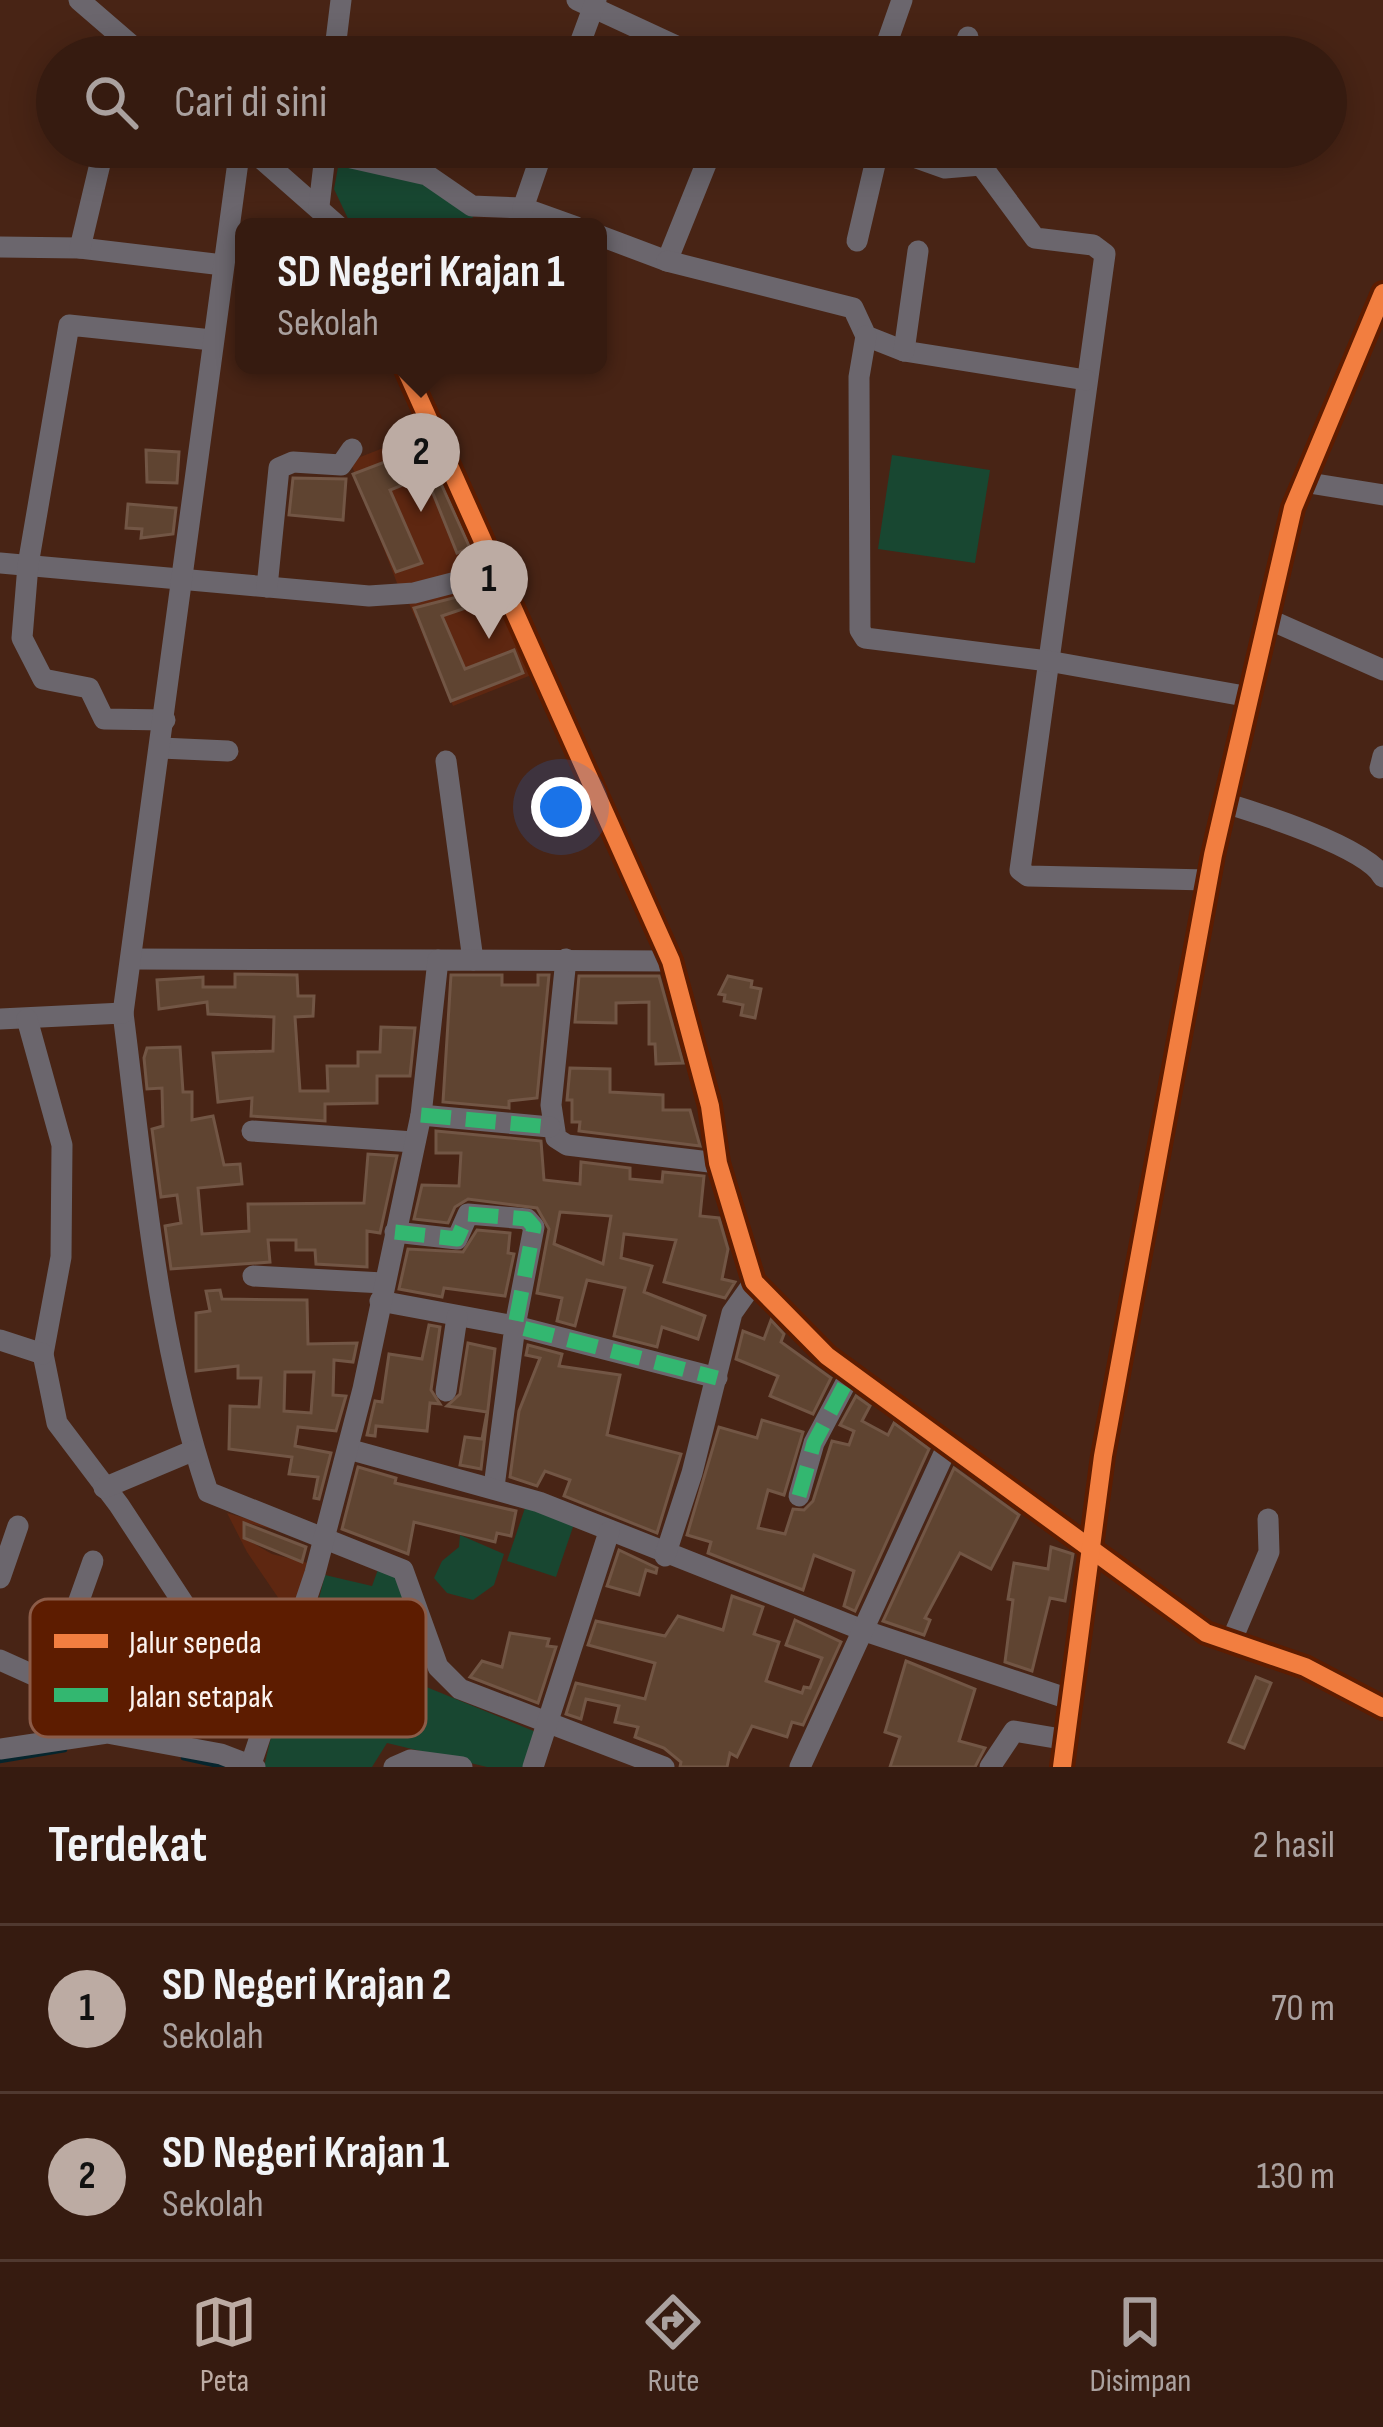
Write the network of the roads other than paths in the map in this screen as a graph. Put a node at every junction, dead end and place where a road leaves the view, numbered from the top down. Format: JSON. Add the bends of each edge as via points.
{"nodes":[{"id":1,"x":79,"y":0,"type":"edge"},
{"id":2,"x":341,"y":0,"type":"edge"},
{"id":3,"x":902,"y":0,"type":"edge"},
{"id":4,"x":588,"y":2,"type":"edge"},
{"id":5,"x":116,"y":36,"type":"edge"},
{"id":6,"x":337,"y":36,"type":"edge"},
{"id":7,"x":580,"y":36,"type":"edge"},
{"id":8,"x":657,"y":36,"type":"edge"},
{"id":9,"x":889,"y":36,"type":"edge"},
{"id":10,"x":99,"y":168,"type":"edge"},
{"id":11,"x":240,"y":168,"type":"edge"},
{"id":12,"x":271,"y":168,"type":"edge"},
{"id":13,"x":324,"y":168,"type":"edge"},
{"id":14,"x":400,"y":168,"type":"edge"},
{"id":15,"x":537,"y":168,"type":"edge"},
{"id":16,"x":704,"y":168,"type":"edge"},
{"id":17,"x":877,"y":168,"type":"edge"},
{"id":18,"x":986,"y":168,"type":"edge"},
{"id":19,"x":319,"y":206,"type":"junction"},
{"id":20,"x":524,"y":208,"type":"junction"},
{"id":21,"x":468,"y":216,"type":"edge"},
{"id":22,"x":330,"y":218,"type":"edge"},
{"id":23,"x":551,"y":218,"type":"edge"},
{"id":24,"x":607,"y":239,"type":"edge"},
{"id":25,"x":857,"y":242,"type":"dead end"},
{"id":26,"x":0,"y":247,"type":"edge"},
{"id":27,"x":80,"y":248,"type":"junction"},
{"id":28,"x":918,"y":251,"type":"dead end"},
{"id":29,"x":667,"y":261,"type":"junction"},
{"id":30,"x":223,"y":266,"type":"junction"},
{"id":31,"x":1383,"y":293,"type":"edge"},
{"id":32,"x":866,"y":337,"type":"junction"},
{"id":33,"x":212,"y":340,"type":"junction"},
{"id":34,"x":904,"y":351,"type":"junction"},
{"id":35,"x":408,"y":374,"type":"edge"},
{"id":36,"x":1086,"y":380,"type":"junction"},
{"id":37,"x":352,"y":449,"type":"dead end"},
{"id":38,"x":1303,"y":482,"type":"junction"},
{"id":39,"x":1383,"y":495,"type":"edge"},
{"id":40,"x":0,"y":563,"type":"edge"},
{"id":41,"x":28,"y":566,"type":"junction"},
{"id":42,"x":495,"y":572,"type":"junction"},
{"id":43,"x":184,"y":580,"type":"junction"},
{"id":44,"x":267,"y":587,"type":"junction"},
{"id":45,"x":1268,"y":619,"type":"junction"},
{"id":46,"x":1048,"y":661,"type":"junction"},
{"id":47,"x":1383,"y":670,"type":"edge"},
{"id":48,"x":1250,"y":697,"type":"junction"},
{"id":49,"x":164,"y":720,"type":"junction"},
{"id":50,"x":160,"y":748,"type":"junction"},
{"id":51,"x":228,"y":751,"type":"dead end"},
{"id":52,"x":446,"y":761,"type":"dead end"},
{"id":53,"x":1225,"y":803,"type":"junction"},
{"id":54,"x":1383,"y":878,"type":"edge"},
{"id":55,"x":1208,"y":880,"type":"junction"},
{"id":56,"x":131,"y":959,"type":"junction"},
{"id":57,"x":566,"y":959,"type":"junction"},
{"id":58,"x":439,"y":960,"type":"junction"},
{"id":59,"x":473,"y":960,"type":"junction"},
{"id":60,"x":671,"y":961,"type":"junction"},
{"id":61,"x":123,"y":1013,"type":"junction"},
{"id":62,"x":0,"y":1019,"type":"edge"},
{"id":63,"x":27,"y":1019,"type":"junction"},
{"id":64,"x":421,"y":1115,"type":"junction"},
{"id":65,"x":550,"y":1127,"type":"junction"},
{"id":66,"x":252,"y":1131,"type":"dead end"},
{"id":67,"x":414,"y":1142,"type":"junction"},
{"id":68,"x":718,"y":1163,"type":"junction"},
{"id":69,"x":395,"y":1232,"type":"junction"},
{"id":70,"x":254,"y":1276,"type":"dead end"},
{"id":71,"x":754,"y":1282,"type":"junction"},
{"id":72,"x":382,"y":1292,"type":"junction"},
{"id":73,"x":457,"y":1317,"type":"junction"},
{"id":74,"x":515,"y":1326,"type":"junction"},
{"id":75,"x":0,"y":1340,"type":"edge"},
{"id":76,"x":43,"y":1354,"type":"junction"},
{"id":77,"x":851,"y":1372,"type":"junction"},
{"id":78,"x":717,"y":1378,"type":"junction"},
{"id":79,"x":446,"y":1391,"type":"dead end"},
{"id":80,"x":949,"y":1445,"type":"junction"},
{"id":81,"x":349,"y":1449,"type":"junction"},
{"id":82,"x":192,"y":1451,"type":"junction"},
{"id":83,"x":494,"y":1487,"type":"junction"},
{"id":84,"x":104,"y":1488,"type":"junction"},
{"id":85,"x":799,"y":1496,"type":"dead end"},
{"id":86,"x":1268,"y":1519,"type":"dead end"},
{"id":87,"x":18,"y":1526,"type":"dead end"},
{"id":88,"x":609,"y":1532,"type":"junction"},
{"id":89,"x":324,"y":1541,"type":"junction"},
{"id":90,"x":1091,"y":1550,"type":"junction"},
{"id":91,"x":665,"y":1556,"type":"junction"},
{"id":92,"x":92,"y":1562,"type":"dead end"},
{"id":93,"x":0,"y":1578,"type":"edge"},
{"id":94,"x":79,"y":1599,"type":"edge"},
{"id":95,"x":178,"y":1599,"type":"edge"},
{"id":96,"x":305,"y":1599,"type":"edge"},
{"id":97,"x":416,"y":1599,"type":"edge"},
{"id":98,"x":426,"y":1629,"type":"edge"},
{"id":99,"x":865,"y":1631,"type":"junction"},
{"id":100,"x":1232,"y":1642,"type":"junction"},
{"id":101,"x":0,"y":1660,"type":"edge"},
{"id":102,"x":30,"y":1673,"type":"edge"},
{"id":103,"x":1069,"y":1700,"type":"junction"},
{"id":104,"x":1383,"y":1708,"type":"edge"},
{"id":105,"x":550,"y":1725,"type":"junction"},
{"id":106,"x":75,"y":1737,"type":"edge"},
{"id":107,"x":133,"y":1737,"type":"edge"},
{"id":108,"x":1066,"y":1740,"type":"junction"},
{"id":109,"x":0,"y":1749,"type":"edge"},
{"id":110,"x":252,"y":1765,"type":"edge"},
{"id":111,"x":394,"y":1767,"type":"edge"},
{"id":112,"x":463,"y":1767,"type":"edge"},
{"id":113,"x":533,"y":1767,"type":"edge"},
{"id":114,"x":664,"y":1767,"type":"edge"},
{"id":115,"x":800,"y":1767,"type":"edge"},
{"id":116,"x":990,"y":1767,"type":"edge"},
{"id":117,"x":1062,"y":1767,"type":"edge"}],
"edges":[{"from":1,"to":5,"type":"street"},
{"from":2,"to":6,"type":"street"},
{"from":3,"to":9,"type":"street"},
{"from":4,"to":7,"type":"street"},
{"from":4,"to":8,"type":"street"},
{"from":10,"to":27,"type":"street"},
{"from":11,"to":30,"type":"street"},
{"from":12,"to":19,"type":"street"},
{"from":13,"to":19,"type":"street"},
{"from":14,"to":21,"type":"street","via":[[427,175]]},
{"from":15,"to":20,"type":"street"},
{"from":16,"to":29,"type":"street"},
{"from":17,"to":25,"type":"street"},
{"from":18,"to":36,"type":"street","via":[[1035,238],[1103,250]]},
{"from":19,"to":22,"type":"street"},
{"from":20,"to":21,"type":"street"},
{"from":20,"to":23,"type":"street"},
{"from":24,"to":29,"type":"street"},
{"from":26,"to":27,"type":"street"},
{"from":27,"to":30,"type":"street"},
{"from":28,"to":34,"type":"street"},
{"from":29,"to":32,"type":"street","via":[[854,308]]},
{"from":30,"to":33,"type":"street"},
{"from":31,"to":38,"type":"street"},
{"from":32,"to":34,"type":"street"},
{"from":32,"to":46,"type":"street","via":[[859,377],[862,634]]},
{"from":33,"to":41,"type":"street","via":[[69,325]]},
{"from":33,"to":43,"type":"street"},
{"from":34,"to":36,"type":"street"},
{"from":35,"to":42,"type":"street"},
{"from":36,"to":46,"type":"street"},
{"from":37,"to":44,"type":"street","via":[[340,465],[279,468]]},
{"from":38,"to":39,"type":"street"},
{"from":38,"to":45,"type":"street"},
{"from":40,"to":41,"type":"street"},
{"from":41,"to":43,"type":"street"},
{"from":41,"to":49,"type":"street","via":[[22,638],[38,675],[88,688],[104,719]]},
{"from":42,"to":44,"type":"street","via":[[408,594]]},
{"from":42,"to":60,"type":"street"},
{"from":43,"to":44,"type":"street"},
{"from":43,"to":49,"type":"street"},
{"from":45,"to":47,"type":"street"},
{"from":45,"to":48,"type":"street"},
{"from":46,"to":48,"type":"street"},
{"from":46,"to":55,"type":"street","via":[[1020,870]]},
{"from":48,"to":53,"type":"street"},
{"from":49,"to":50,"type":"street"},
{"from":50,"to":51,"type":"street"},
{"from":50,"to":56,"type":"street"},
{"from":52,"to":59,"type":"street"},
{"from":53,"to":54,"type":"street","via":[[1365,857]]},
{"from":53,"to":55,"type":"street"},
{"from":55,"to":90,"type":"street"},
{"from":56,"to":58,"type":"street"},
{"from":56,"to":61,"type":"street"},
{"from":57,"to":59,"type":"street"},
{"from":57,"to":60,"type":"street"},
{"from":57,"to":65,"type":"street"},
{"from":58,"to":59,"type":"street"},
{"from":58,"to":64,"type":"street"},
{"from":60,"to":68,"type":"street"},
{"from":61,"to":63,"type":"street"},
{"from":61,"to":82,"type":"street"},
{"from":62,"to":63,"type":"street"},
{"from":63,"to":76,"type":"street","via":[[65,1183]]},
{"from":64,"to":65,"type":"street"},
{"from":64,"to":67,"type":"street"},
{"from":65,"to":68,"type":"street","via":[[567,1145]]},
{"from":66,"to":67,"type":"street"},
{"from":67,"to":69,"type":"street"},
{"from":68,"to":71,"type":"street"},
{"from":69,"to":72,"type":"street"},
{"from":69,"to":74,"type":"street","via":[[457,1239],[471,1214],[532,1222]]},
{"from":70,"to":72,"type":"street"},
{"from":71,"to":77,"type":"street"},
{"from":71,"to":78,"type":"street","via":[[732,1313]]},
{"from":72,"to":73,"type":"street"},
{"from":72,"to":81,"type":"street"},
{"from":73,"to":74,"type":"street"},
{"from":73,"to":79,"type":"street"},
{"from":74,"to":78,"type":"street"},
{"from":74,"to":83,"type":"street"},
{"from":75,"to":76,"type":"street"},
{"from":76,"to":84,"type":"street","via":[[57,1423]]},
{"from":77,"to":80,"type":"street"},
{"from":77,"to":85,"type":"street","via":[[814,1443]]},
{"from":78,"to":91,"type":"street"},
{"from":80,"to":90,"type":"street"},
{"from":80,"to":99,"type":"street"},
{"from":81,"to":83,"type":"street"},
{"from":81,"to":89,"type":"street"},
{"from":82,"to":84,"type":"street"},
{"from":82,"to":89,"type":"street","via":[[216,1499]]},
{"from":83,"to":88,"type":"street"},
{"from":84,"to":95,"type":"street"},
{"from":86,"to":100,"type":"street","via":[[1269,1552]]},
{"from":87,"to":93,"type":"street"},
{"from":88,"to":91,"type":"street"},
{"from":88,"to":105,"type":"street"},
{"from":89,"to":96,"type":"street"},
{"from":89,"to":97,"type":"street","via":[[407,1574]]},
{"from":90,"to":100,"type":"street","via":[[1206,1633]]},
{"from":90,"to":103,"type":"street"},
{"from":91,"to":99,"type":"street"},
{"from":92,"to":94,"type":"street"},
{"from":98,"to":105,"type":"street","via":[[439,1667],[460,1689]]},
{"from":99,"to":103,"type":"street"},
{"from":99,"to":115,"type":"street"},
{"from":100,"to":104,"type":"street","via":[[1305,1667]]},
{"from":101,"to":102,"type":"street"},
{"from":103,"to":108,"type":"street"},
{"from":105,"to":113,"type":"street"},
{"from":105,"to":114,"type":"street"},
{"from":106,"to":109,"type":"street"},
{"from":107,"to":110,"type":"street"},
{"from":108,"to":116,"type":"street","via":[[1010,1732]]},
{"from":108,"to":117,"type":"street"},
{"from":111,"to":112,"type":"street","via":[[410,1760]]}]}
